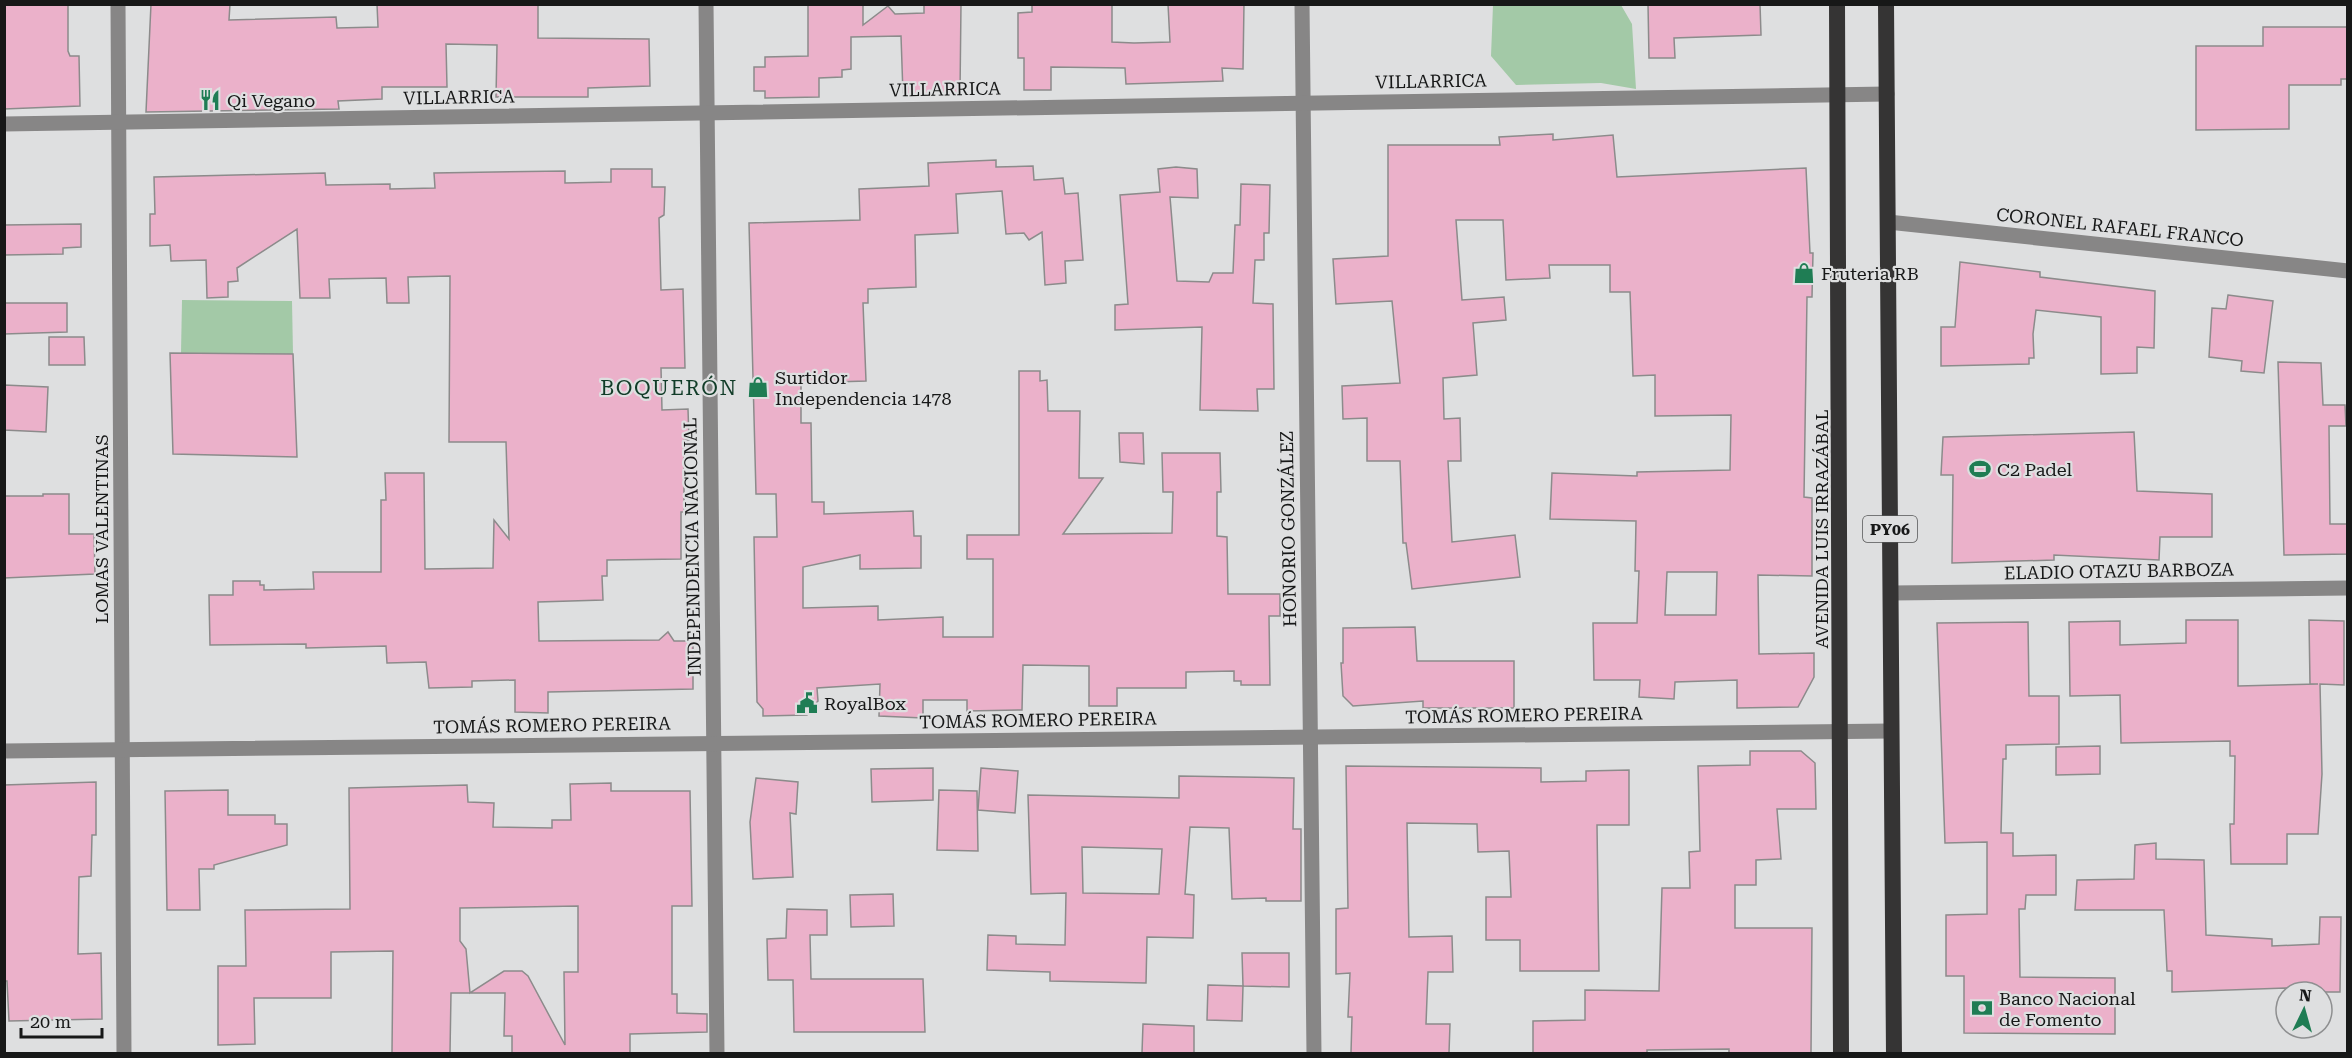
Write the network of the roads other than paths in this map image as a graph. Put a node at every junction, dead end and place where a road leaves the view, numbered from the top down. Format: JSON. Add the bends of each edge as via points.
{"nodes":[{"id":1,"x":118,"y":4,"type":"edge"},
{"id":2,"x":706,"y":4,"type":"edge"},
{"id":3,"x":1302,"y":4,"type":"edge"},
{"id":4,"x":1837,"y":4,"type":"edge"},
{"id":5,"x":1886,"y":4,"type":"edge"},
{"id":6,"x":1840,"y":94,"type":"junction"},
{"id":7,"x":1887,"y":94,"type":"junction"},
{"id":8,"x":1303,"y":103,"type":"junction"},
{"id":9,"x":707,"y":113,"type":"junction"},
{"id":10,"x":118,"y":122,"type":"junction"},
{"id":11,"x":4,"y":124,"type":"edge"},
{"id":12,"x":1888,"y":222,"type":"junction"},
{"id":13,"x":2348,"y":271,"type":"edge"},
{"id":14,"x":2348,"y":588,"type":"edge"},
{"id":15,"x":1891,"y":593,"type":"junction"},
{"id":16,"x":1842,"y":732,"type":"junction"},
{"id":17,"x":1891,"y":732,"type":"junction"},
{"id":18,"x":1310,"y":737,"type":"junction"},
{"id":19,"x":714,"y":743,"type":"junction"},
{"id":20,"x":122,"y":749,"type":"junction"},
{"id":21,"x":4,"y":751,"type":"edge"},
{"id":22,"x":124,"y":1053,"type":"edge"},
{"id":23,"x":717,"y":1053,"type":"edge"},
{"id":24,"x":1314,"y":1053,"type":"edge"},
{"id":25,"x":1841,"y":1053,"type":"edge"},
{"id":26,"x":1894,"y":1053,"type":"edge"}],
"edges":[{"from":1,"to":10,"type":"street","name":"LOMAS VALENTINAS"},
{"from":2,"to":9,"type":"street","name":"INDEPENDENCIA NACIONAL"},
{"from":3,"to":8,"type":"street","name":"HONORIO GONZÁLEZ"},
{"from":4,"to":6,"type":"highway","name":"AVENIDA LUIS IRRAZÁBAL","number":"PY06"},
{"from":5,"to":7,"type":"highway","number":"PY06"},
{"from":6,"to":7,"type":"street","name":"VILLARRICA"},
{"from":6,"to":8,"type":"street","name":"VILLARRICA"},
{"from":6,"to":16,"type":"highway","name":"AVENIDA LUIS IRRAZÁBAL","number":"PY06"},
{"from":7,"to":12,"type":"highway","number":"PY06"},
{"from":8,"to":9,"type":"street","name":"VILLARRICA"},
{"from":8,"to":18,"type":"street","name":"HONORIO GONZÁLEZ"},
{"from":9,"to":10,"type":"street","name":"VILLARRICA"},
{"from":9,"to":19,"type":"street","name":"INDEPENDENCIA NACIONAL"},
{"from":10,"to":11,"type":"street","name":"VILLARRICA"},
{"from":10,"to":20,"type":"street","name":"LOMAS VALENTINAS"},
{"from":12,"to":13,"type":"street","name":"CORONEL RAFAEL FRANCO"},
{"from":12,"to":15,"type":"highway","number":"PY06"},
{"from":14,"to":15,"type":"street","name":"ELADIO OTAZU BARBOZA"},
{"from":15,"to":17,"type":"highway","number":"PY06"},
{"from":16,"to":17,"type":"street","name":"TOMÁS ROMERO PEREIRA"},
{"from":16,"to":18,"type":"street","name":"TOMÁS ROMERO PEREIRA"},
{"from":16,"to":25,"type":"highway","name":"AVENIDA LUIS IRRAZÁBAL","number":"PY06"},
{"from":17,"to":26,"type":"highway","number":"PY06"},
{"from":18,"to":19,"type":"street","name":"TOMÁS ROMERO PEREIRA"},
{"from":18,"to":24,"type":"street","name":"HONORIO GONZÁLEZ"},
{"from":19,"to":20,"type":"street","name":"TOMÁS ROMERO PEREIRA"},
{"from":19,"to":23,"type":"street","name":"INDEPENDENCIA NACIONAL"},
{"from":20,"to":21,"type":"street","name":"TOMÁS ROMERO PEREIRA"},
{"from":20,"to":22,"type":"street","name":"LOMAS VALENTINAS"}]}
